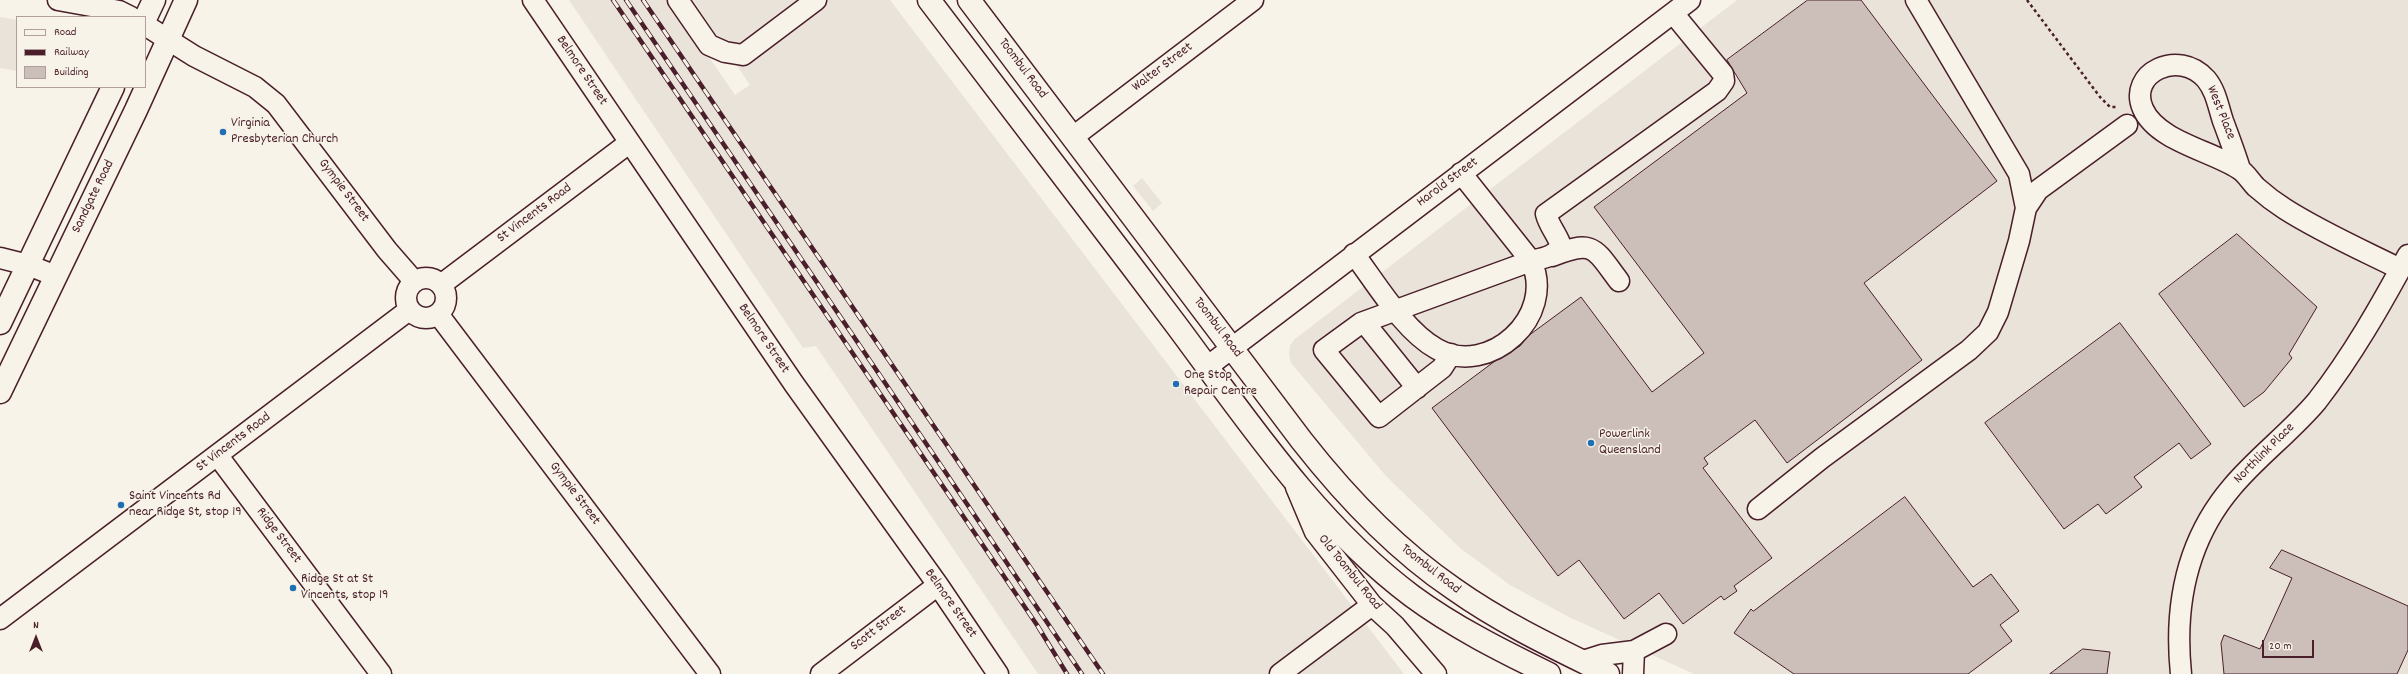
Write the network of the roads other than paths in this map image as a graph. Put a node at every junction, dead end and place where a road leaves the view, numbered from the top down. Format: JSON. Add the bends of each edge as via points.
{"nodes":[{"id":1,"x":58,"y":0,"type":"edge"},
{"id":2,"x":154,"y":0,"type":"edge"},
{"id":3,"x":186,"y":0,"type":"edge"},
{"id":4,"x":533,"y":0,"type":"edge"},
{"id":5,"x":678,"y":0,"type":"edge"},
{"id":6,"x":816,"y":0,"type":"edge"},
{"id":7,"x":928,"y":0,"type":"edge"},
{"id":8,"x":969,"y":0,"type":"edge"},
{"id":9,"x":1253,"y":0,"type":"edge"},
{"id":10,"x":1690,"y":0,"type":"edge"},
{"id":11,"x":1916,"y":0,"type":"edge"},
{"id":12,"x":1673,"y":13,"type":"junction"},
{"id":13,"x":129,"y":16,"type":"edge"},
{"id":14,"x":146,"y":17,"type":"edge"},
{"id":15,"x":146,"y":26,"type":"edge"},
{"id":16,"x":168,"y":41,"type":"junction"},
{"id":17,"x":146,"y":87,"type":"edge"},
{"id":18,"x":113,"y":88,"type":"edge"},
{"id":19,"x":146,"y":88,"type":"edge"},
{"id":20,"x":2130,"y":129,"type":"dead end"},
{"id":21,"x":1074,"y":138,"type":"junction"},
{"id":22,"x":629,"y":143,"type":"junction"},
{"id":23,"x":2240,"y":169,"type":"junction"},
{"id":24,"x":1461,"y":173,"type":"junction"},
{"id":25,"x":2026,"y":208,"type":"junction"},
{"id":26,"x":1354,"y":254,"type":"junction"},
{"id":27,"x":1552,"y":256,"type":"junction"},
{"id":28,"x":0,"y":258,"type":"edge"},
{"id":29,"x":1531,"y":261,"type":"junction"},
{"id":30,"x":2404,"y":262,"type":"edge"},
{"id":31,"x":28,"y":264,"type":"junction"},
{"id":32,"x":56,"y":276,"type":"junction"},
{"id":33,"x":414,"y":281,"type":"junction"},
{"id":34,"x":1619,"y":281,"type":"dead end"},
{"id":35,"x":442,"y":284,"type":"junction"},
{"id":36,"x":409,"y":310,"type":"junction"},
{"id":37,"x":1397,"y":310,"type":"junction"},
{"id":38,"x":438,"y":314,"type":"junction"},
{"id":39,"x":1364,"y":322,"type":"junction"},
{"id":40,"x":0,"y":323,"type":"edge"},
{"id":41,"x":1232,"y":347,"type":"junction"},
{"id":42,"x":1451,"y":354,"type":"junction"},
{"id":43,"x":1207,"y":367,"type":"junction"},
{"id":44,"x":1417,"y":388,"type":"junction"},
{"id":45,"x":0,"y":392,"type":"edge"},
{"id":46,"x":218,"y":456,"type":"junction"},
{"id":47,"x":1294,"y":480,"type":"junction"},
{"id":48,"x":1758,"y":509,"type":"dead end"},
{"id":49,"x":938,"y":585,"type":"junction"},
{"id":50,"x":1372,"y":605,"type":"junction"},
{"id":51,"x":0,"y":619,"type":"edge"},
{"id":52,"x":1666,"y":634,"type":"dead end"},
{"id":53,"x":1634,"y":651,"type":"junction"},
{"id":54,"x":1583,"y":662,"type":"junction"},
{"id":55,"x":1534,"y":672,"type":"edge"},
{"id":56,"x":381,"y":674,"type":"edge"},
{"id":57,"x":710,"y":674,"type":"edge"},
{"id":58,"x":821,"y":674,"type":"edge"},
{"id":59,"x":998,"y":674,"type":"edge"},
{"id":60,"x":1280,"y":674,"type":"edge"},
{"id":61,"x":1436,"y":674,"type":"edge"},
{"id":62,"x":1608,"y":674,"type":"edge"},
{"id":63,"x":1633,"y":674,"type":"edge"},
{"id":64,"x":2181,"y":674,"type":"edge"}],
"edges":[{"from":1,"to":13,"type":"street","via":[[118,11]]},
{"from":2,"to":14,"type":"main road"},
{"from":3,"to":16,"type":"main road","name":"Sandgate Road"},
{"from":4,"to":22,"type":"street","name":"Belmore Street"},
{"from":5,"to":6,"type":"street","via":[[709,45],[725,52],[743,55]]},
{"from":7,"to":43,"type":"main road","name":"Toombul Road"},
{"from":8,"to":21,"type":"main road","name":"Toombul Road"},
{"from":9,"to":21,"type":"street","name":"Walter Street"},
{"from":10,"to":12,"type":"street","name":"Harold Street"},
{"from":11,"to":25,"type":"street","via":[[2018,174]]},
{"from":12,"to":24,"type":"street","name":"Harold Street"},
{"from":12,"to":27,"type":"street","via":[[1723,74],[1724,82],[1717,91],[1546,214],[1561,246]]},
{"from":15,"to":16,"type":"street","name":"Gympie Street"},
{"from":16,"to":17,"type":"main road","name":"Sandgate Road"},
{"from":16,"to":33,"type":"street","name":"Gympie Street","via":[[255,87],[276,104],[387,250]]},
{"from":18,"to":31,"type":"main road"},
{"from":19,"to":32,"type":"main road","name":"Sandgate Road"},
{"from":20,"to":25,"type":"street","via":[[2072,180],[2036,205]]},
{"from":21,"to":41,"type":"main road","name":"Toombul Road"},
{"from":22,"to":35,"type":"street","name":"St Vincents Road"},
{"from":22,"to":49,"type":"street","name":"Belmore Street","via":[[794,384]]},
{"from":23,"to":23,"type":"street","name":"West Place","via":[[2163,131],[2146,116],[2141,104],[2143,88],[2155,70],[2174,64],[2185,66],[2196,71],[2212,87]]},
{"from":23,"to":30,"type":"street","name":"West Place","via":[[2255,186],[2286,210]]},
{"from":24,"to":26,"type":"street","name":"Harold Street"},
{"from":24,"to":29,"type":"street"},
{"from":25,"to":48,"type":"street","via":[[1998,312],[1988,332],[1969,350],[1854,434]]},
{"from":26,"to":37,"type":"street"},
{"from":26,"to":41,"type":"street","name":"Harold Street"},
{"from":27,"to":29,"type":"street"},
{"from":27,"to":34,"type":"street","via":[[1568,249],[1589,247]]},
{"from":28,"to":31,"type":"street"},
{"from":29,"to":37,"type":"street"},
{"from":29,"to":42,"type":"street","via":[[1536,272],[1537,298],[1533,312],[1522,329],[1491,352],[1464,356]]},
{"from":30,"to":64,"type":"street","name":"Northlink Place","via":[[2335,376],[2298,422],[2232,487],[2202,534],[2190,562],[2179,613]]},
{"from":31,"to":32,"type":"street"},
{"from":31,"to":40,"type":"main road"},
{"from":32,"to":45,"type":"main road","name":"Sandgate Road"},
{"from":33,"to":35,"type":"street","via":[[431,278]]},
{"from":33,"to":36,"type":"street","via":[[406,292]]},
{"from":35,"to":38,"type":"street","via":[[447,296],[443,310]]},
{"from":36,"to":38,"type":"street","via":[[426,318]]},
{"from":36,"to":46,"type":"street","name":"St Vincents Road"},
{"from":37,"to":39,"type":"street"},
{"from":37,"to":42,"type":"street","via":[[1424,340],[1438,350]]},
{"from":38,"to":57,"type":"street","name":"Gympie Street"},
{"from":39,"to":44,"type":"street"},
{"from":39,"to":44,"type":"street","via":[[1324,350],[1379,417]]},
{"from":41,"to":43,"type":"street","name":"Harold Street"},
{"from":41,"to":54,"type":"main road","name":"Toombul Road","via":[[1323,468],[1344,493],[1395,543],[1453,589],[1545,643]]},
{"from":42,"to":44,"type":"street","via":[[1442,368]]},
{"from":43,"to":47,"type":"main road","name":"Toombul Road"},
{"from":46,"to":51,"type":"street","name":"St Vincents Road"},
{"from":46,"to":56,"type":"street","name":"Ridge Street"},
{"from":47,"to":50,"type":"street","name":"Old Toombul Road","via":[[1315,532]]},
{"from":47,"to":55,"type":"main road","name":"Toombul Road","via":[[1319,509],[1384,573],[1412,596]]},
{"from":49,"to":58,"type":"street","name":"Scott Street"},
{"from":49,"to":59,"type":"street","name":"Belmore Street"},
{"from":50,"to":60,"type":"street"},
{"from":50,"to":61,"type":"street","name":"Old Toombul Road","via":[[1395,626]]},
{"from":52,"to":53,"type":"street"},
{"from":53,"to":54,"type":"street","via":[[1602,655]]},
{"from":53,"to":63,"type":"street"},
{"from":54,"to":62,"type":"main road","name":"Toombul Road"}]}
